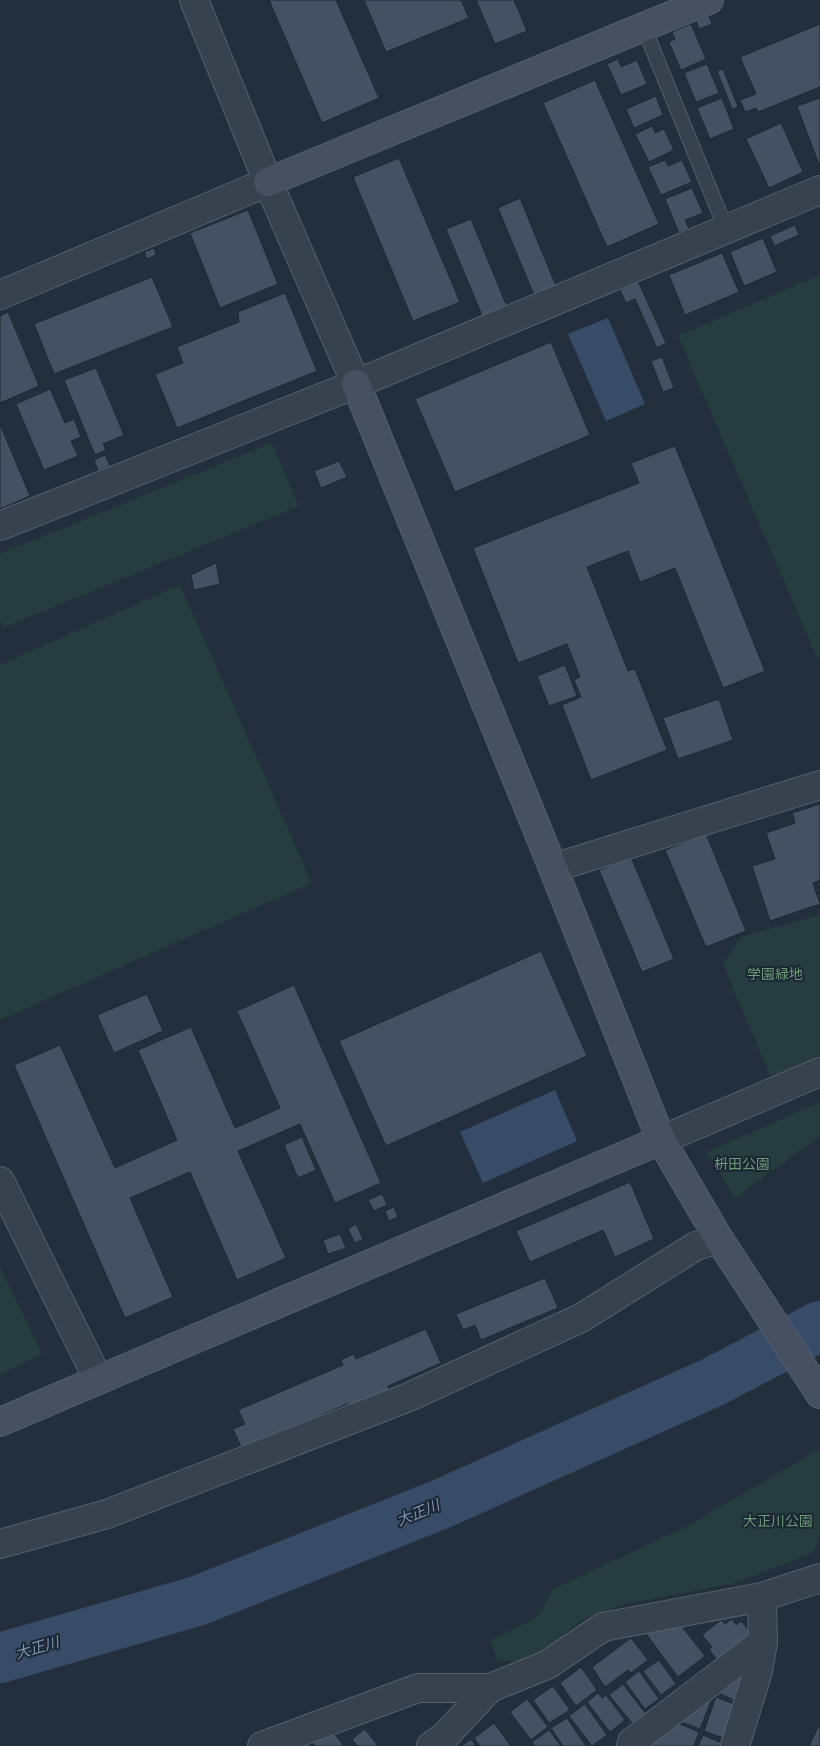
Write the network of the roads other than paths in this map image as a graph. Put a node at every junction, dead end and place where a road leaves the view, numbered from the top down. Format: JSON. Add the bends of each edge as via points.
{"nodes":[{"id":1,"x":194,"y":0,"type":"edge"},
{"id":2,"x":710,"y":0,"type":"edge"},
{"id":3,"x":644,"y":28,"type":"junction"},
{"id":4,"x":268,"y":182,"type":"junction"},
{"id":5,"x":820,"y":190,"type":"edge"},
{"id":6,"x":726,"y":229,"type":"junction"},
{"id":7,"x":0,"y":295,"type":"edge"},
{"id":8,"x":356,"y":384,"type":"junction"},
{"id":9,"x":0,"y":526,"type":"edge"},
{"id":10,"x":820,"y":785,"type":"edge"},
{"id":11,"x":554,"y":868,"type":"junction"},
{"id":12,"x":820,"y":1072,"type":"edge"},
{"id":13,"x":661,"y":1140,"type":"junction"},
{"id":14,"x":0,"y":1181,"type":"edge"},
{"id":15,"x":719,"y":1239,"type":"junction"},
{"id":16,"x":98,"y":1379,"type":"junction"},
{"id":17,"x":820,"y":1394,"type":"edge"},
{"id":18,"x":0,"y":1422,"type":"edge"},
{"id":19,"x":0,"y":1544,"type":"edge"},
{"id":20,"x":817,"y":1580,"type":"edge"},
{"id":21,"x":768,"y":1595,"type":"junction"},
{"id":22,"x":763,"y":1642,"type":"junction"},
{"id":23,"x":490,"y":1688,"type":"junction"},
{"id":24,"x":625,"y":1745,"type":"edge"},
{"id":25,"x":262,"y":1746,"type":"edge"},
{"id":26,"x":431,"y":1746,"type":"edge"},
{"id":27,"x":735,"y":1746,"type":"edge"}],
"edges":[{"from":1,"to":4,"type":"street"},
{"from":2,"to":3,"type":"street"},
{"from":3,"to":4,"type":"street"},
{"from":3,"to":6,"type":"lane"},
{"from":4,"to":7,"type":"street"},
{"from":4,"to":8,"type":"street"},
{"from":5,"to":6,"type":"street"},
{"from":6,"to":8,"type":"street"},
{"from":8,"to":9,"type":"street"},
{"from":8,"to":11,"type":"street"},
{"from":10,"to":11,"type":"street"},
{"from":11,"to":13,"type":"street"},
{"from":12,"to":13,"type":"street"},
{"from":13,"to":15,"type":"street"},
{"from":13,"to":16,"type":"street"},
{"from":14,"to":16,"type":"street"},
{"from":15,"to":17,"type":"street"},
{"from":15,"to":19,"type":"street","via":[[696,1246],[581,1318],[408,1397],[107,1514]]},
{"from":16,"to":18,"type":"street"},
{"from":20,"to":21,"type":"street"},
{"from":21,"to":22,"type":"street"},
{"from":21,"to":23,"type":"street","via":[[603,1627],[547,1664]]},
{"from":22,"to":24,"type":"street"},
{"from":22,"to":27,"type":"street","via":[[758,1671]]},
{"from":23,"to":25,"type":"street","via":[[418,1688]]},
{"from":23,"to":26,"type":"street","via":[[445,1736]]}]}
